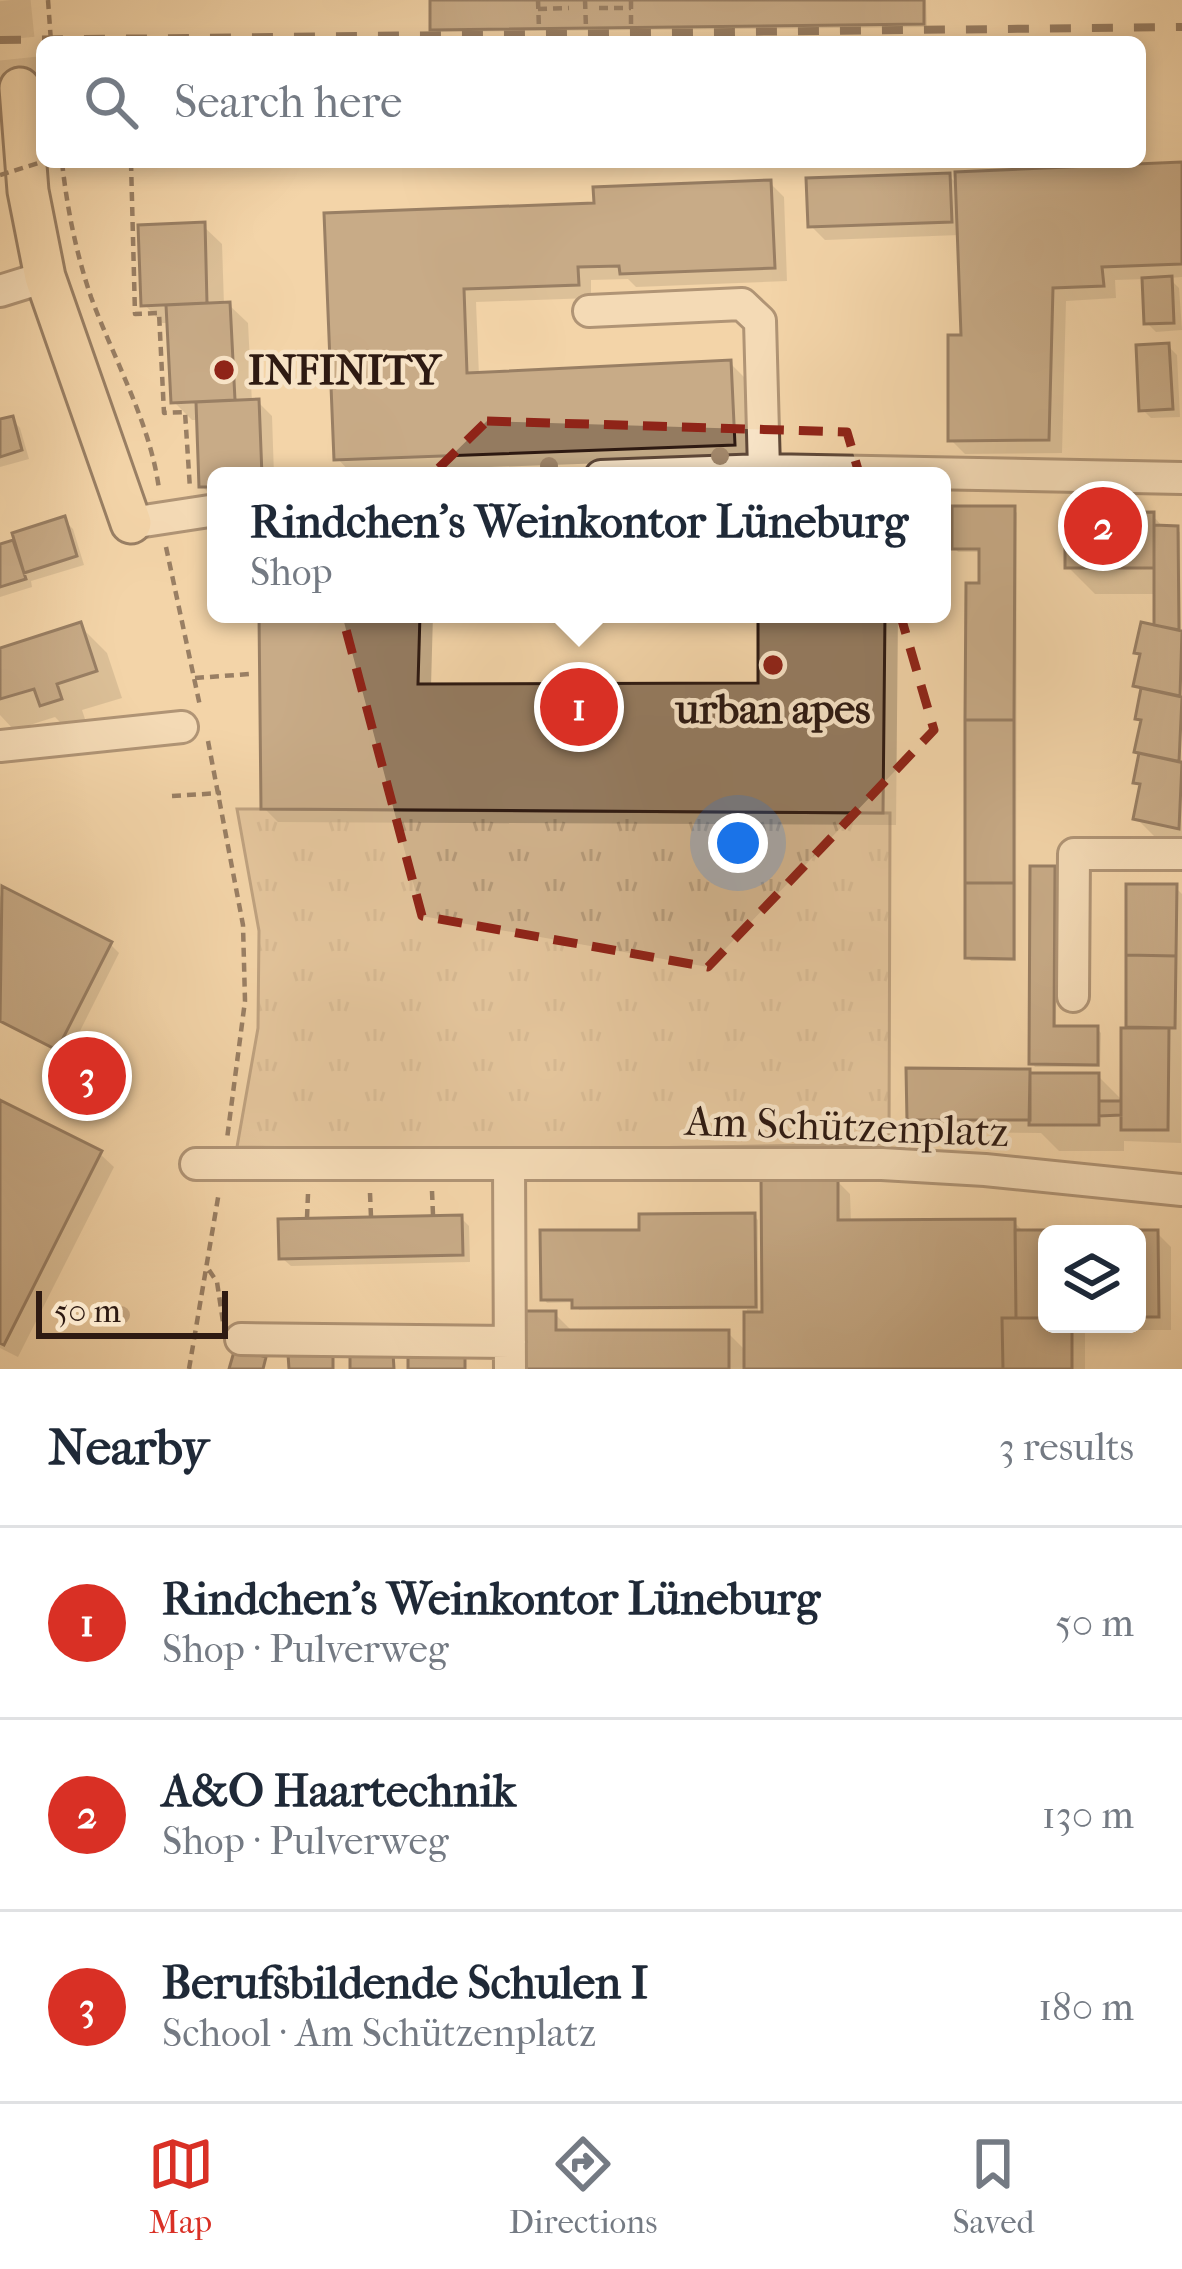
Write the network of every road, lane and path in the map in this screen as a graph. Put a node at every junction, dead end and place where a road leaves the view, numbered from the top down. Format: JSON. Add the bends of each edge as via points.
{"nodes":[{"id":1,"x":48,"y":0,"type":"edge"},
{"id":2,"x":538,"y":0,"type":"edge"},
{"id":3,"x":631,"y":4,"type":"edge"},
{"id":4,"x":584,"y":6,"type":"edge"},
{"id":5,"x":569,"y":8,"type":"dead end"},
{"id":6,"x":599,"y":8,"type":"dead end"},
{"id":7,"x":538,"y":9,"type":"junction"},
{"id":8,"x":538,"y":28,"type":"dead end"},
{"id":9,"x":586,"y":28,"type":"dead end"},
{"id":10,"x":632,"y":28,"type":"dead end"},
{"id":11,"x":51,"y":36,"type":"edge"},
{"id":12,"x":20,"y":88,"type":"tunnel mouth"},
{"id":13,"x":36,"y":164,"type":"edge"},
{"id":14,"x":63,"y":168,"type":"edge"},
{"id":15,"x":131,"y":168,"type":"edge"},
{"id":16,"x":0,"y":175,"type":"edge"},
{"id":17,"x":46,"y":278,"type":"junction"},
{"id":18,"x":0,"y":291,"type":"edge"},
{"id":19,"x":589,"y":311,"type":"dead end"},
{"id":20,"x":130,"y":392,"type":"junction"},
{"id":21,"x":120,"y":395,"type":"dead end"},
{"id":22,"x":764,"y":467,"type":"edge"},
{"id":23,"x":951,"y":474,"type":"edge"},
{"id":24,"x":1182,"y":478,"type":"edge"},
{"id":25,"x":175,"y":515,"type":"edge"},
{"id":26,"x":250,"y":674,"type":"dead end"},
{"id":27,"x":193,"y":678,"type":"junction"},
{"id":28,"x":182,"y":727,"type":"dead end"},
{"id":29,"x":0,"y":746,"type":"edge"},
{"id":30,"x":221,"y":793,"type":"junction"},
{"id":31,"x":172,"y":796,"type":"dead end"},
{"id":32,"x":1182,"y":854,"type":"edge"},
{"id":33,"x":1073,"y":996,"type":"dead end"},
{"id":34,"x":508,"y":1164,"type":"junction"},
{"id":35,"x":209,"y":1165,"type":"junction"},
{"id":36,"x":431,"y":1181,"type":"dead end"},
{"id":37,"x":308,"y":1183,"type":"dead end"},
{"id":38,"x":370,"y":1183,"type":"dead end"},
{"id":39,"x":1182,"y":1190,"type":"edge"},
{"id":40,"x":433,"y":1215,"type":"dead end"},
{"id":41,"x":371,"y":1217,"type":"dead end"},
{"id":42,"x":307,"y":1218,"type":"dead end"},
{"id":43,"x":208,"y":1269,"type":"junction"},
{"id":44,"x":233,"y":1339,"type":"joint"},
{"id":45,"x":510,"y":1355,"type":"edge"},
{"id":46,"x":189,"y":1369,"type":"edge"}],
"edges":[{"from":1,"to":11,"type":"path"},
{"from":2,"to":7,"type":"path"},
{"from":3,"to":6,"type":"path"},
{"from":3,"to":10,"type":"path"},
{"from":4,"to":9,"type":"path"},
{"from":5,"to":7,"type":"path"},
{"from":7,"to":8,"type":"path"},
{"from":12,"to":17,"type":"main road","via":[[28,191]]},
{"from":13,"to":16,"type":"path","bridge":true},
{"from":14,"to":20,"type":"path","via":[[90,294]]},
{"from":15,"to":25,"type":"path","via":[[135,314],[159,313],[164,413],[184,412]]},
{"from":17,"to":18,"type":"street"},
{"from":17,"to":25,"type":"main road"},
{"from":19,"to":22,"type":"street","via":[[742,304],[760,321]]},
{"from":20,"to":21,"type":"path"},
{"from":20,"to":25,"type":"path"},
{"from":23,"to":24,"type":"street"},
{"from":25,"to":27,"type":"path"},
{"from":26,"to":27,"type":"path"},
{"from":27,"to":30,"type":"path"},
{"from":28,"to":29,"type":"street"},
{"from":30,"to":31,"type":"path"},
{"from":30,"to":35,"type":"path","via":[[243,925],[244,1001]]},
{"from":32,"to":33,"type":"street","via":[[1073,854]]},
{"from":34,"to":35,"type":"street","name":"Am Schützenplatz"},
{"from":34,"to":39,"type":"street","name":"Am Schützenplatz","via":[[882,1164]]},
{"from":34,"to":45,"type":"street"},
{"from":35,"to":43,"type":"path"},
{"from":36,"to":40,"type":"path"},
{"from":37,"to":42,"type":"path"},
{"from":38,"to":41,"type":"path"},
{"from":43,"to":44,"type":"path"},
{"from":43,"to":46,"type":"path"},
{"from":44,"to":45,"type":"street"}]}
